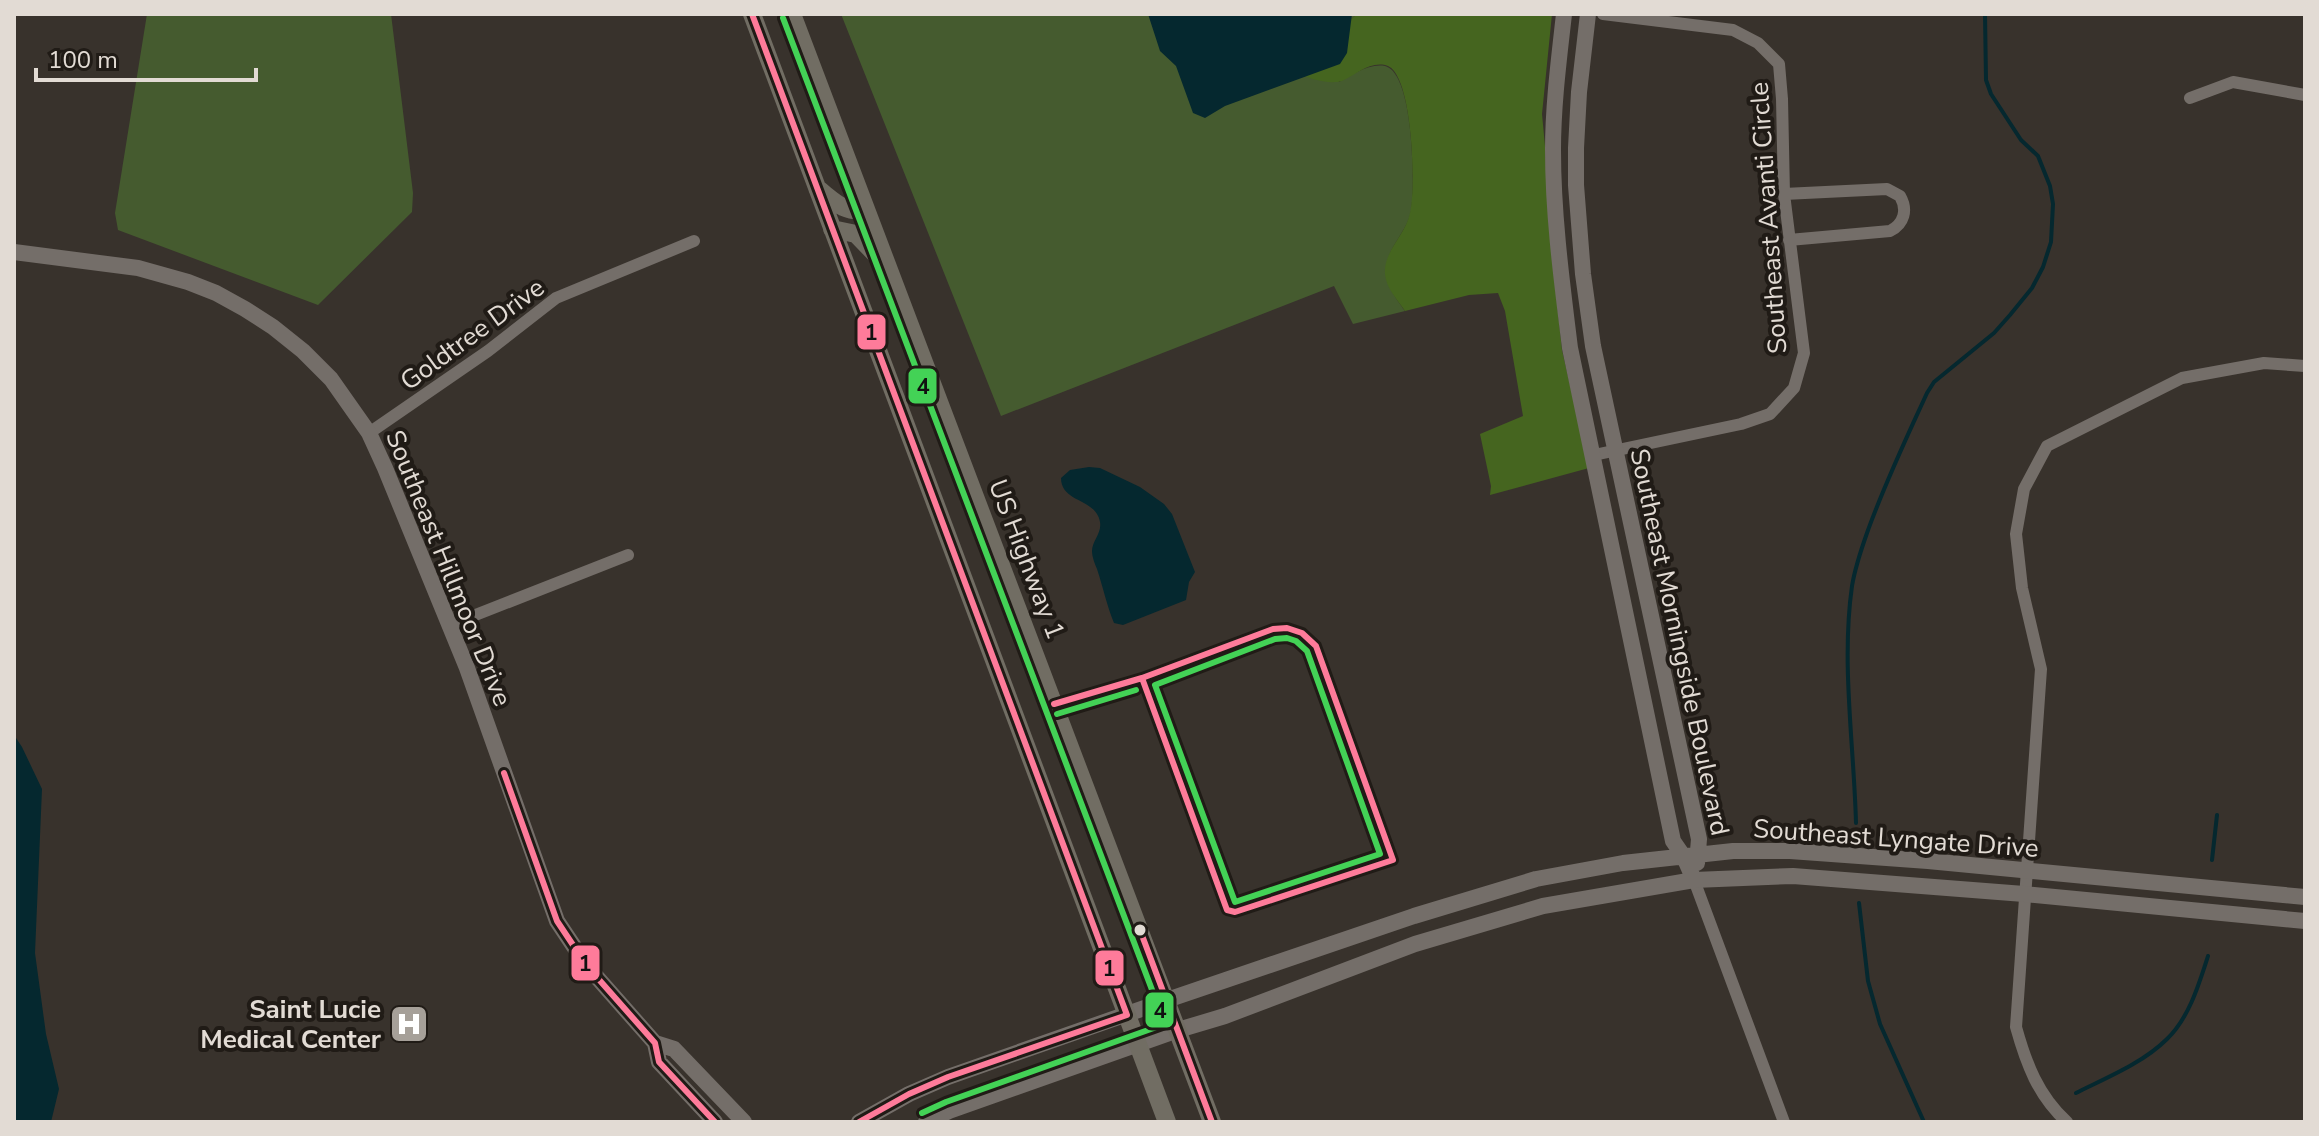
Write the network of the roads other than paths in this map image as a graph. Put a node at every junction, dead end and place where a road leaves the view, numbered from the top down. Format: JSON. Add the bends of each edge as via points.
{"nodes":[{"id":1,"x":752,"y":14,"type":"edge"},
{"id":2,"x":792,"y":14,"type":"edge"},
{"id":3,"x":1564,"y":14,"type":"edge"},
{"id":4,"x":1588,"y":14,"type":"edge"},
{"id":5,"x":1603,"y":14,"type":"edge"},
{"id":6,"x":2305,"y":95,"type":"edge"},
{"id":7,"x":2190,"y":98,"type":"dead end"},
{"id":8,"x":817,"y":188,"type":"junction"},
{"id":9,"x":1784,"y":194,"type":"junction"},
{"id":10,"x":866,"y":210,"type":"junction"},
{"id":11,"x":1579,"y":227,"type":"junction"},
{"id":12,"x":1557,"y":228,"type":"junction"},
{"id":13,"x":832,"y":229,"type":"junction"},
{"id":14,"x":1789,"y":240,"type":"junction"},
{"id":15,"x":694,"y":241,"type":"dead end"},
{"id":16,"x":14,"y":252,"type":"edge"},
{"id":17,"x":887,"y":266,"type":"junction"},
{"id":18,"x":2305,"y":366,"type":"edge"},
{"id":19,"x":369,"y":433,"type":"junction"},
{"id":20,"x":1616,"y":451,"type":"junction"},
{"id":21,"x":1594,"y":455,"type":"junction"},
{"id":22,"x":628,"y":555,"type":"dead end"},
{"id":23,"x":450,"y":625,"type":"junction"},
{"id":24,"x":1659,"y":654,"type":"junction"},
{"id":25,"x":1636,"y":658,"type":"junction"},
{"id":26,"x":1691,"y":856,"type":"junction"},
{"id":27,"x":2027,"y":870,"type":"junction"},
{"id":28,"x":1694,"y":880,"type":"junction"},
{"id":29,"x":2024,"y":894,"type":"junction"},
{"id":30,"x":2305,"y":897,"type":"edge"},
{"id":31,"x":2305,"y":921,"type":"edge"},
{"id":32,"x":1167,"y":1000,"type":"junction"},
{"id":33,"x":1127,"y":1015,"type":"junction"},
{"id":34,"x":1178,"y":1030,"type":"junction"},
{"id":35,"x":655,"y":1043,"type":"junction"},
{"id":36,"x":1139,"y":1045,"type":"junction"},
{"id":37,"x":715,"y":1122,"type":"edge"},
{"id":38,"x":744,"y":1122,"type":"edge"},
{"id":39,"x":859,"y":1122,"type":"edge"},
{"id":40,"x":926,"y":1122,"type":"edge"},
{"id":41,"x":1167,"y":1122,"type":"edge"},
{"id":42,"x":1212,"y":1122,"type":"edge"},
{"id":43,"x":1784,"y":1122,"type":"edge"},
{"id":44,"x":2067,"y":1122,"type":"edge"}],
"edges":[{"from":1,"to":8,"type":"main road"},
{"from":2,"to":10,"type":"main road","name":"US Highway 1"},
{"from":3,"to":12,"type":"street","name":"Southeast Morningside Boulevard","via":[[1553,148]]},
{"from":4,"to":11,"type":"street","name":"Southeast Morningside Boulevard","via":[[1576,148]]},
{"from":5,"to":9,"type":"street","name":"Southeast Avanti Circle","via":[[1733,30],[1758,43],[1779,64]]},
{"from":6,"to":7,"type":"street","via":[[2233,82]]},
{"from":8,"to":10,"type":"main road","via":[[845,209]]},
{"from":8,"to":13,"type":"main road"},
{"from":9,"to":14,"type":"street","name":"Southeast Avanti Circle"},
{"from":9,"to":14,"type":"street","via":[[1887,189],[1900,196],[1904,209],[1902,220],[1890,231]]},
{"from":10,"to":17,"type":"main road","name":"US Highway 1"},
{"from":11,"to":12,"type":"street"},
{"from":11,"to":20,"type":"street","name":"Southeast Morningside Boulevard","via":[[1593,346]]},
{"from":12,"to":21,"type":"street","name":"Southeast Morningside Boulevard","via":[[1570,348]]},
{"from":13,"to":17,"type":"main road","via":[[856,234]]},
{"from":13,"to":33,"type":"main road"},
{"from":14,"to":20,"type":"street","name":"Southeast Avanti Circle","via":[[1804,353],[1794,388],[1770,414]]},
{"from":15,"to":19,"type":"street","name":"Goldtree Drive","via":[[556,298]]},
{"from":16,"to":19,"type":"street","name":"Southeast Hillmoor Drive","via":[[138,268],[216,293],[303,351],[331,379]]},
{"from":17,"to":32,"type":"main road","name":"US Highway 1"},
{"from":18,"to":27,"type":"street","via":[[2264,363],[2182,378],[2047,446],[2024,489],[2016,534],[2041,669]]},
{"from":19,"to":23,"type":"street","name":"Southeast Hillmoor Drive"},
{"from":20,"to":21,"type":"street","name":"Southeast Avanti Circle"},
{"from":20,"to":24,"type":"street","name":"Southeast Morningside Boulevard"},
{"from":21,"to":25,"type":"street","name":"Southeast Morningside Boulevard"},
{"from":22,"to":23,"type":"street"},
{"from":23,"to":35,"type":"street","name":"Southeast Hillmoor Drive","via":[[557,921],[587,966]]},
{"from":24,"to":25,"type":"street"},
{"from":24,"to":26,"type":"street","name":"Southeast Morningside Boulevard","via":[[1699,839]]},
{"from":25,"to":26,"type":"street","name":"Southeast Morningside Boulevard","via":[[1673,841]]},
{"from":26,"to":27,"type":"street","name":"Southeast Lyngate Drive","via":[[1790,851]]},
{"from":26,"to":28,"type":"street","name":"Southeast Morningside Boulevard"},
{"from":26,"to":32,"type":"street","name":"Southeast Lyngate Drive","via":[[1536,879]]},
{"from":27,"to":29,"type":"street"},
{"from":27,"to":30,"type":"street","name":"Southeast Lyngate Drive"},
{"from":28,"to":29,"type":"street","name":"Southeast Lyngate Drive","via":[[1793,876]]},
{"from":28,"to":34,"type":"street","name":"Southeast Lyngate Drive","via":[[1543,906],[1415,944]]},
{"from":28,"to":43,"type":"street"},
{"from":29,"to":31,"type":"street","name":"Southeast Lyngate Drive"},
{"from":29,"to":44,"type":"street","via":[[2016,1027],[2027,1067]]},
{"from":32,"to":33,"type":"street","name":"Southeast Lyngate Drive"},
{"from":32,"to":34,"type":"main road","name":"US Highway 1"},
{"from":33,"to":36,"type":"main road"},
{"from":33,"to":39,"type":"street","name":"Southeast Lyngate Drive","via":[[948,1077]]},
{"from":34,"to":36,"type":"street","name":"Southeast Lyngate Drive"},
{"from":34,"to":42,"type":"main road","name":"US Highway 1"},
{"from":35,"to":37,"type":"street","name":"Southeast Hillmoor Drive","via":[[659,1062]]},
{"from":35,"to":38,"type":"street","name":"Southeast Hillmoor Drive","via":[[674,1049]]},
{"from":36,"to":40,"type":"street","name":"Southeast Lyngate Drive"},
{"from":36,"to":41,"type":"main road"}]}
